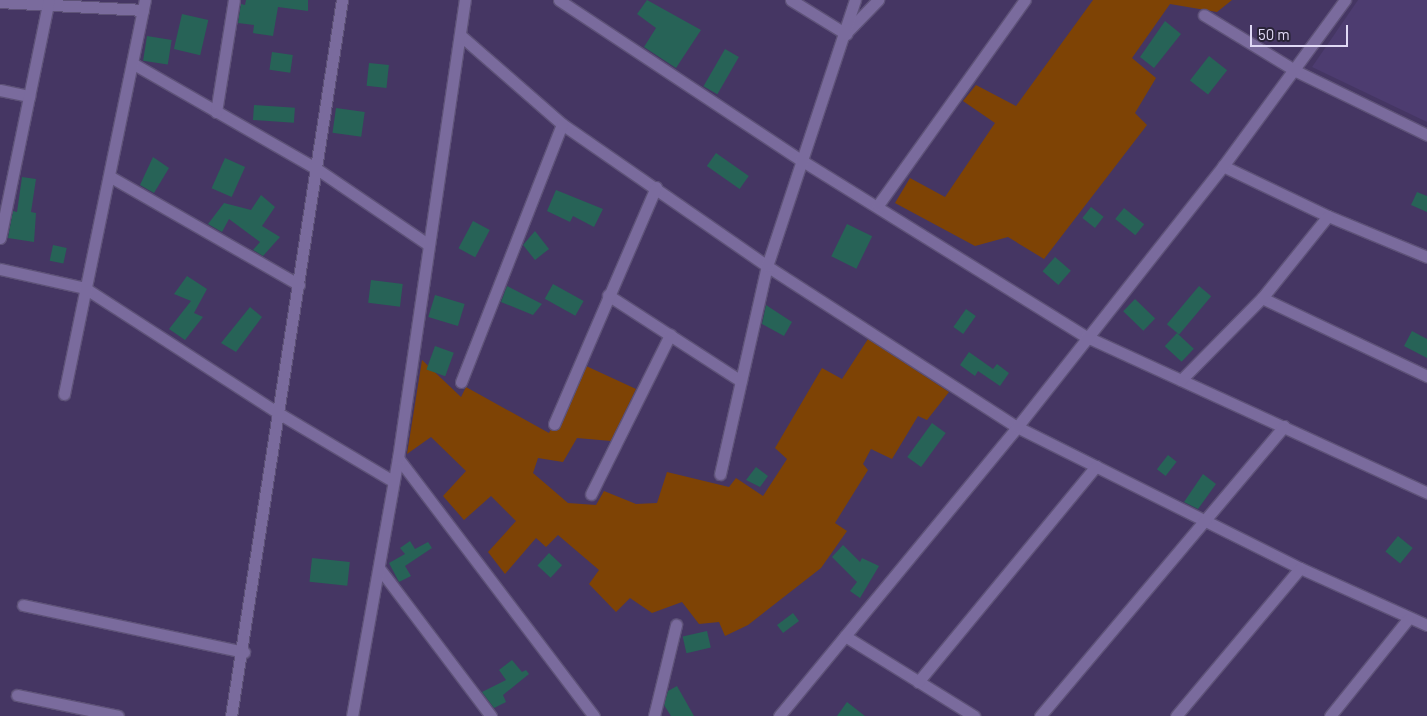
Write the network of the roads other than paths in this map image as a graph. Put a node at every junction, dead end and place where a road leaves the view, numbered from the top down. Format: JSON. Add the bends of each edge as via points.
{"nodes":[{"id":1,"x":234,"y":0,"type":"edge"},
{"id":2,"x":342,"y":0,"type":"edge"},
{"id":3,"x":465,"y":0,"type":"edge"},
{"id":4,"x":559,"y":0,"type":"edge"},
{"id":5,"x":791,"y":0,"type":"edge"},
{"id":6,"x":855,"y":0,"type":"edge"},
{"id":7,"x":878,"y":0,"type":"edge"},
{"id":8,"x":1025,"y":0,"type":"edge"},
{"id":9,"x":1345,"y":0,"type":"edge"},
{"id":10,"x":0,"y":2,"type":"edge"},
{"id":11,"x":48,"y":2,"type":"edge"},
{"id":12,"x":573,"y":4,"type":"edge"},
{"id":13,"x":144,"y":5,"type":"edge"},
{"id":14,"x":1204,"y":16,"type":"dead end"},
{"id":15,"x":846,"y":34,"type":"junction"},
{"id":16,"x":460,"y":35,"type":"junction"},
{"id":17,"x":132,"y":63,"type":"junction"},
{"id":18,"x":1296,"y":71,"type":"junction"},
{"id":19,"x":0,"y":90,"type":"edge"},
{"id":20,"x":29,"y":96,"type":"junction"},
{"id":21,"x":216,"y":112,"type":"junction"},
{"id":22,"x":562,"y":124,"type":"junction"},
{"id":23,"x":1427,"y":136,"type":"edge"},
{"id":24,"x":801,"y":160,"type":"junction"},
{"id":25,"x":1223,"y":166,"type":"junction"},
{"id":26,"x":317,"y":169,"type":"junction"},
{"id":27,"x":109,"y":176,"type":"junction"},
{"id":28,"x":656,"y":187,"type":"junction"},
{"id":29,"x":878,"y":205,"type":"junction"},
{"id":30,"x":1328,"y":216,"type":"junction"},
{"id":31,"x":0,"y":238,"type":"edge"},
{"id":32,"x":429,"y":245,"type":"junction"},
{"id":33,"x":1427,"y":257,"type":"edge"},
{"id":34,"x":767,"y":266,"type":"junction"},
{"id":35,"x":0,"y":269,"type":"edge"},
{"id":36,"x":299,"y":285,"type":"junction"},
{"id":37,"x":85,"y":288,"type":"junction"},
{"id":38,"x":608,"y":295,"type":"junction"},
{"id":39,"x":1262,"y":298,"type":"junction"},
{"id":40,"x":670,"y":335,"type":"junction"},
{"id":41,"x":1088,"y":338,"type":"junction"},
{"id":42,"x":1427,"y":376,"type":"edge"},
{"id":43,"x":1181,"y":380,"type":"junction"},
{"id":44,"x":741,"y":381,"type":"junction"},
{"id":45,"x":461,"y":382,"type":"dead end"},
{"id":46,"x":64,"y":394,"type":"dead end"},
{"id":47,"x":280,"y":414,"type":"junction"},
{"id":48,"x":554,"y":424,"type":"dead end"},
{"id":49,"x":1284,"y":426,"type":"junction"},
{"id":50,"x":1018,"y":427,"type":"junction"},
{"id":51,"x":398,"y":458,"type":"junction"},
{"id":52,"x":1096,"y":466,"type":"junction"},
{"id":53,"x":720,"y":474,"type":"dead end"},
{"id":54,"x":393,"y":481,"type":"junction"},
{"id":55,"x":1427,"y":493,"type":"edge"},
{"id":56,"x":591,"y":494,"type":"dead end"},
{"id":57,"x":1205,"y":519,"type":"junction"},
{"id":58,"x":379,"y":568,"type":"junction"},
{"id":59,"x":1300,"y":568,"type":"junction"},
{"id":60,"x":23,"y":605,"type":"dead end"},
{"id":61,"x":1408,"y":619,"type":"junction"},
{"id":62,"x":676,"y":625,"type":"dead end"},
{"id":63,"x":1427,"y":625,"type":"edge"},
{"id":64,"x":845,"y":636,"type":"junction"},
{"id":65,"x":244,"y":652,"type":"junction"},
{"id":66,"x":918,"y":682,"type":"junction"},
{"id":67,"x":17,"y":695,"type":"dead end"},
{"id":68,"x":786,"y":714,"type":"edge"},
{"id":69,"x":118,"y":716,"type":"edge"},
{"id":70,"x":231,"y":716,"type":"edge"},
{"id":71,"x":352,"y":716,"type":"edge"},
{"id":72,"x":491,"y":716,"type":"edge"},
{"id":73,"x":594,"y":716,"type":"edge"},
{"id":74,"x":654,"y":716,"type":"edge"},
{"id":75,"x":974,"y":716,"type":"edge"},
{"id":76,"x":1040,"y":716,"type":"edge"},
{"id":77,"x":1176,"y":716,"type":"edge"},
{"id":78,"x":1330,"y":716,"type":"edge"}],
"edges":[{"from":1,"to":21,"type":"street"},
{"from":2,"to":26,"type":"street"},
{"from":3,"to":16,"type":"street"},
{"from":4,"to":12,"type":"street"},
{"from":5,"to":15,"type":"street"},
{"from":6,"to":15,"type":"street"},
{"from":7,"to":15,"type":"street"},
{"from":8,"to":29,"type":"street"},
{"from":9,"to":18,"type":"street"},
{"from":10,"to":11,"type":"street"},
{"from":11,"to":13,"type":"street"},
{"from":11,"to":20,"type":"street"},
{"from":12,"to":24,"type":"street"},
{"from":13,"to":17,"type":"street"},
{"from":14,"to":18,"type":"street"},
{"from":15,"to":24,"type":"street"},
{"from":16,"to":22,"type":"street"},
{"from":16,"to":32,"type":"street"},
{"from":17,"to":21,"type":"street"},
{"from":17,"to":27,"type":"street"},
{"from":18,"to":23,"type":"street"},
{"from":18,"to":25,"type":"street"},
{"from":19,"to":20,"type":"street"},
{"from":20,"to":31,"type":"street"},
{"from":21,"to":26,"type":"street"},
{"from":22,"to":28,"type":"street"},
{"from":22,"to":45,"type":"street"},
{"from":24,"to":29,"type":"street"},
{"from":24,"to":34,"type":"street"},
{"from":25,"to":30,"type":"street"},
{"from":25,"to":41,"type":"street"},
{"from":26,"to":32,"type":"street"},
{"from":26,"to":36,"type":"street"},
{"from":27,"to":36,"type":"street"},
{"from":27,"to":37,"type":"street"},
{"from":28,"to":34,"type":"street"},
{"from":28,"to":38,"type":"street"},
{"from":29,"to":41,"type":"street"},
{"from":30,"to":33,"type":"street"},
{"from":30,"to":39,"type":"street"},
{"from":32,"to":51,"type":"street"},
{"from":34,"to":44,"type":"street"},
{"from":34,"to":50,"type":"street"},
{"from":35,"to":37,"type":"street"},
{"from":36,"to":47,"type":"street"},
{"from":37,"to":46,"type":"street"},
{"from":37,"to":47,"type":"street"},
{"from":38,"to":40,"type":"street"},
{"from":38,"to":48,"type":"street"},
{"from":39,"to":42,"type":"street"},
{"from":39,"to":43,"type":"street"},
{"from":40,"to":44,"type":"street"},
{"from":40,"to":56,"type":"street"},
{"from":41,"to":43,"type":"street"},
{"from":41,"to":50,"type":"street"},
{"from":43,"to":49,"type":"street"},
{"from":44,"to":53,"type":"street"},
{"from":47,"to":54,"type":"street"},
{"from":47,"to":65,"type":"street"},
{"from":49,"to":55,"type":"street"},
{"from":49,"to":57,"type":"street"},
{"from":50,"to":52,"type":"street"},
{"from":50,"to":64,"type":"street"},
{"from":51,"to":54,"type":"street"},
{"from":51,"to":73,"type":"street"},
{"from":52,"to":57,"type":"street"},
{"from":52,"to":66,"type":"street"},
{"from":54,"to":58,"type":"street"},
{"from":57,"to":59,"type":"street"},
{"from":57,"to":76,"type":"street"},
{"from":58,"to":71,"type":"street"},
{"from":58,"to":72,"type":"street"},
{"from":59,"to":61,"type":"street"},
{"from":59,"to":77,"type":"street"},
{"from":60,"to":65,"type":"street"},
{"from":61,"to":63,"type":"street"},
{"from":61,"to":78,"type":"street"},
{"from":62,"to":74,"type":"street"},
{"from":64,"to":66,"type":"street"},
{"from":64,"to":68,"type":"street"},
{"from":65,"to":70,"type":"street"},
{"from":66,"to":75,"type":"street"},
{"from":67,"to":69,"type":"street"}]}
